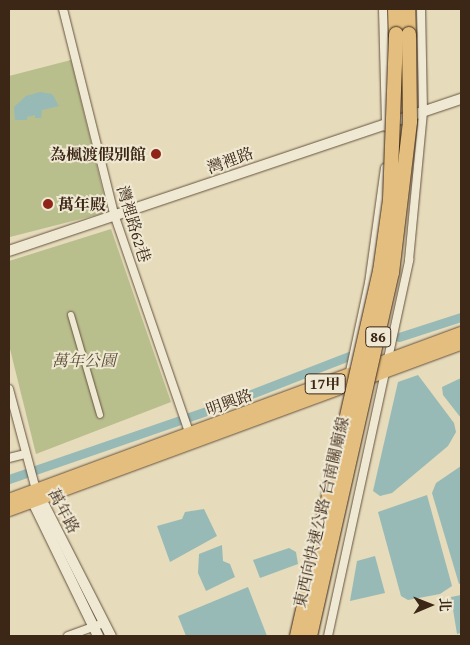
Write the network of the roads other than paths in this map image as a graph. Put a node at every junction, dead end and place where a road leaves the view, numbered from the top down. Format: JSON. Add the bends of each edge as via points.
{"nodes":[{"id":1,"x":63,"y":9,"type":"edge"},
{"id":2,"x":383,"y":9,"type":"edge"},
{"id":3,"x":396,"y":9,"type":"edge"},
{"id":4,"x":408,"y":9,"type":"edge"},
{"id":5,"x":421,"y":9,"type":"edge"},
{"id":6,"x":403,"y":34,"type":"junction"},
{"id":7,"x":461,"y":99,"type":"edge"},
{"id":8,"x":423,"y":111,"type":"junction"},
{"id":9,"x":386,"y":123,"type":"junction"},
{"id":10,"x":115,"y":217,"type":"junction"},
{"id":11,"x":9,"y":251,"type":"edge"},
{"id":12,"x":71,"y":315,"type":"dead end"},
{"id":13,"x":461,"y":333,"type":"edge"},
{"id":14,"x":461,"y":344,"type":"edge"},
{"id":15,"x":388,"y":366,"type":"junction"},
{"id":16,"x":348,"y":381,"type":"junction"},
{"id":17,"x":9,"y":389,"type":"edge"},
{"id":18,"x":100,"y":414,"type":"dead end"},
{"id":19,"x":189,"y":434,"type":"junction"},
{"id":20,"x":26,"y":457,"type":"junction"},
{"id":21,"x":9,"y":458,"type":"edge"},
{"id":22,"x":36,"y":492,"type":"junction"},
{"id":23,"x":9,"y":500,"type":"edge"},
{"id":24,"x":9,"y":510,"type":"edge"},
{"id":25,"x":104,"y":623,"type":"junction"},
{"id":26,"x":95,"y":632,"type":"edge"},
{"id":27,"x":68,"y":636,"type":"edge"},
{"id":28,"x":111,"y":636,"type":"edge"},
{"id":29,"x":290,"y":636,"type":"edge"},
{"id":30,"x":297,"y":636,"type":"edge"},
{"id":31,"x":310,"y":636,"type":"edge"},
{"id":32,"x":328,"y":636,"type":"edge"}],
"edges":[{"from":1,"to":10,"type":"street","name":"灣裡路62巷"},
{"from":2,"to":9,"type":"street"},
{"from":3,"to":6,"type":"highway","name":"東西向快速公路 台南關廟線","number":"86"},
{"from":4,"to":6,"type":"highway","name":"東西向快速公路 台南關廟線","number":"86"},
{"from":5,"to":8,"type":"street"},
{"from":6,"to":30,"type":"highway","name":"東西向快速公路 台南關廟線","number":"86","bridge":true,"via":[[380,271]]},
{"from":6,"to":31,"type":"highway","name":"東西向快速公路 台南關廟線","number":"86","bridge":true,"via":[[410,121],[392,273]]},
{"from":7,"to":8,"type":"street","name":"灣裡路"},
{"from":8,"to":9,"type":"street","name":"灣裡路"},
{"from":8,"to":15,"type":"street","via":[[409,260]]},
{"from":9,"to":10,"type":"street","name":"灣裡路"},
{"from":9,"to":16,"type":"street","via":[[385,173],[369,283]]},
{"from":10,"to":11,"type":"street","name":"灣裡路"},
{"from":10,"to":19,"type":"street","name":"灣裡路62巷"},
{"from":12,"to":18,"type":"street"},
{"from":13,"to":15,"type":"main road","name":"明興路","number":"17甲"},
{"from":14,"to":15,"type":"main road","name":"明興路","number":"17甲"},
{"from":15,"to":16,"type":"main road","name":"明興路","number":"17甲"},
{"from":15,"to":32,"type":"street"},
{"from":16,"to":19,"type":"main road","name":"明興路","number":"17甲"},
{"from":16,"to":29,"type":"street"},
{"from":17,"to":20,"type":"street"},
{"from":19,"to":22,"type":"main road","name":"明興路","number":"17甲"},
{"from":20,"to":21,"type":"street"},
{"from":20,"to":22,"type":"street"},
{"from":22,"to":23,"type":"main road","name":"明興路","number":"17甲"},
{"from":22,"to":24,"type":"main road","name":"明興路","number":"17甲"},
{"from":22,"to":25,"type":"street","name":"萬年路"},
{"from":22,"to":26,"type":"street","name":"萬年路"},
{"from":25,"to":26,"type":"street"},
{"from":25,"to":28,"type":"street","name":"萬年路"},
{"from":26,"to":27,"type":"street"}]}
